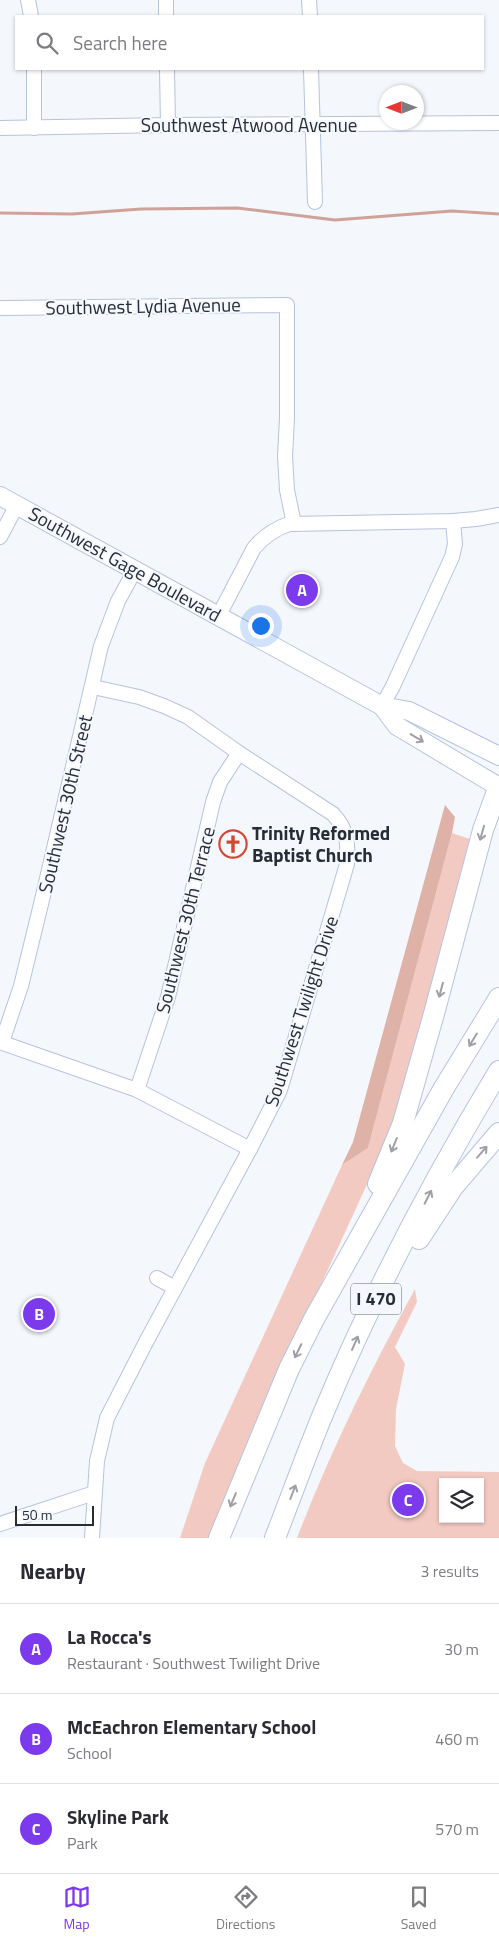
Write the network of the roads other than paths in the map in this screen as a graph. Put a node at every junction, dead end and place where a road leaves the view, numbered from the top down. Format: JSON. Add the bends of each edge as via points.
{"nodes":[{"id":1,"x":28,"y":0,"type":"edge"},
{"id":2,"x":166,"y":0,"type":"edge"},
{"id":3,"x":310,"y":0,"type":"edge"},
{"id":4,"x":31,"y":15,"type":"edge"},
{"id":5,"x":166,"y":15,"type":"edge"},
{"id":6,"x":310,"y":15,"type":"edge"},
{"id":7,"x":34,"y":70,"type":"edge"},
{"id":8,"x":167,"y":70,"type":"edge"},
{"id":9,"x":310,"y":70,"type":"edge"},
{"id":10,"x":499,"y":123,"type":"edge"},
{"id":11,"x":168,"y":125,"type":"junction"},
{"id":12,"x":312,"y":125,"type":"junction"},
{"id":13,"x":0,"y":128,"type":"edge"},
{"id":14,"x":34,"y":128,"type":"junction"},
{"id":15,"x":315,"y":202,"type":"dead end"},
{"id":16,"x":0,"y":308,"type":"edge"},
{"id":17,"x":0,"y":496,"type":"edge"},
{"id":18,"x":17,"y":505,"type":"junction"},
{"id":19,"x":499,"y":515,"type":"edge"},
{"id":20,"x":453,"y":521,"type":"junction"},
{"id":21,"x":294,"y":524,"type":"junction"},
{"id":22,"x":0,"y":537,"type":"edge"},
{"id":23,"x":135,"y":570,"type":"junction"},
{"id":24,"x":218,"y":615,"type":"junction"},
{"id":25,"x":92,"y":687,"type":"junction"},
{"id":26,"x":382,"y":706,"type":"junction"},
{"id":27,"x":239,"y":753,"type":"junction"},
{"id":28,"x":499,"y":756,"type":"edge"},
{"id":29,"x":499,"y":787,"type":"edge"},
{"id":30,"x":499,"y":998,"type":"edge"},
{"id":31,"x":1,"y":1042,"type":"edge"},
{"id":32,"x":499,"y":1071,"type":"edge"},
{"id":33,"x":137,"y":1090,"type":"junction"},
{"id":34,"x":499,"y":1133,"type":"edge"},
{"id":35,"x":250,"y":1150,"type":"junction"},
{"id":36,"x":336,"y":1277,"type":"junction"},
{"id":37,"x":157,"y":1278,"type":"dead end"},
{"id":38,"x":175,"y":1288,"type":"junction"},
{"id":39,"x":365,"y":1322,"type":"junction"},
{"id":40,"x":94,"y":1493,"type":"junction"},
{"id":41,"x":0,"y":1524,"type":"edge"},
{"id":42,"x":92,"y":1538,"type":"edge"},
{"id":43,"x":219,"y":1538,"type":"edge"},
{"id":44,"x":275,"y":1538,"type":"edge"}],
"edges":[{"from":1,"to":4,"type":"street"},
{"from":2,"to":5,"type":"street"},
{"from":3,"to":6,"type":"street"},
{"from":7,"to":14,"type":"street"},
{"from":8,"to":11,"type":"street"},
{"from":9,"to":12,"type":"street"},
{"from":10,"to":12,"type":"street","name":"Southwest Atwood Avenue"},
{"from":11,"to":12,"type":"street","name":"Southwest Atwood Avenue"},
{"from":11,"to":14,"type":"street","name":"Southwest Atwood Avenue"},
{"from":12,"to":15,"type":"street"},
{"from":13,"to":14,"type":"street","name":"Southwest Atwood Avenue"},
{"from":16,"to":21,"type":"street","name":"Southwest Lydia Avenue","via":[[287,305],[285,456]]},
{"from":17,"to":18,"type":"main road","name":"Southwest Gage Boulevard"},
{"from":18,"to":22,"type":"street"},
{"from":18,"to":23,"type":"main road","name":"Southwest Gage Boulevard"},
{"from":19,"to":20,"type":"street"},
{"from":20,"to":21,"type":"street"},
{"from":20,"to":26,"type":"street","via":[[455,544],[452,557]]},
{"from":21,"to":24,"type":"street","via":[[270,532],[254,548]]},
{"from":23,"to":24,"type":"main road","name":"Southwest Gage Boulevard"},
{"from":23,"to":25,"type":"street","name":"Southwest 30th Street","via":[[104,633]]},
{"from":24,"to":26,"type":"main road","name":"Southwest Gage Boulevard"},
{"from":25,"to":27,"type":"street","name":"Southwest Twilight Drive","via":[[164,706],[202,726]]},
{"from":25,"to":31,"type":"street","name":"Southwest 30th Street","via":[[21,986]]},
{"from":26,"to":28,"type":"main road","name":"Southwest Gage Boulevard","via":[[409,711]]},
{"from":26,"to":29,"type":"main road","name":"Southwest Gage Boulevard","one_way":true,"via":[[396,726]]},
{"from":27,"to":33,"type":"street","name":"Southwest 30th Terrace","via":[[220,782],[213,802],[168,997]]},
{"from":27,"to":35,"type":"street","name":"Southwest Twilight Drive","via":[[333,814],[344,828],[348,845],[347,864],[280,1090]]},
{"from":29,"to":36,"type":"highway","one_way":true,"via":[[483,830],[403,1123]]},
{"from":30,"to":36,"type":"highway","number":"I 470","one_way":true},
{"from":31,"to":33,"type":"street"},
{"from":39,"to":32,"type":"highway","number":"I 470","one_way":true,"via":[[448,1160]]},
{"from":33,"to":35,"type":"street"},
{"from":39,"to":34,"type":"highway","one_way":true,"via":[[453,1187]]},
{"from":35,"to":38,"type":"street","name":"Southwest Twilight Drive"},
{"from":36,"to":43,"type":"highway","number":"I 470","one_way":true,"via":[[289,1369]]},
{"from":37,"to":38,"type":"street"},
{"from":38,"to":40,"type":"street","name":"Southwest Twilight Drive","via":[[107,1418],[96,1461]]},
{"from":44,"to":39,"type":"highway","number":"I 470","one_way":true,"via":[[324,1413]]},
{"from":40,"to":41,"type":"street"},
{"from":40,"to":42,"type":"street","name":"Southwest Twilight Drive"}]}
